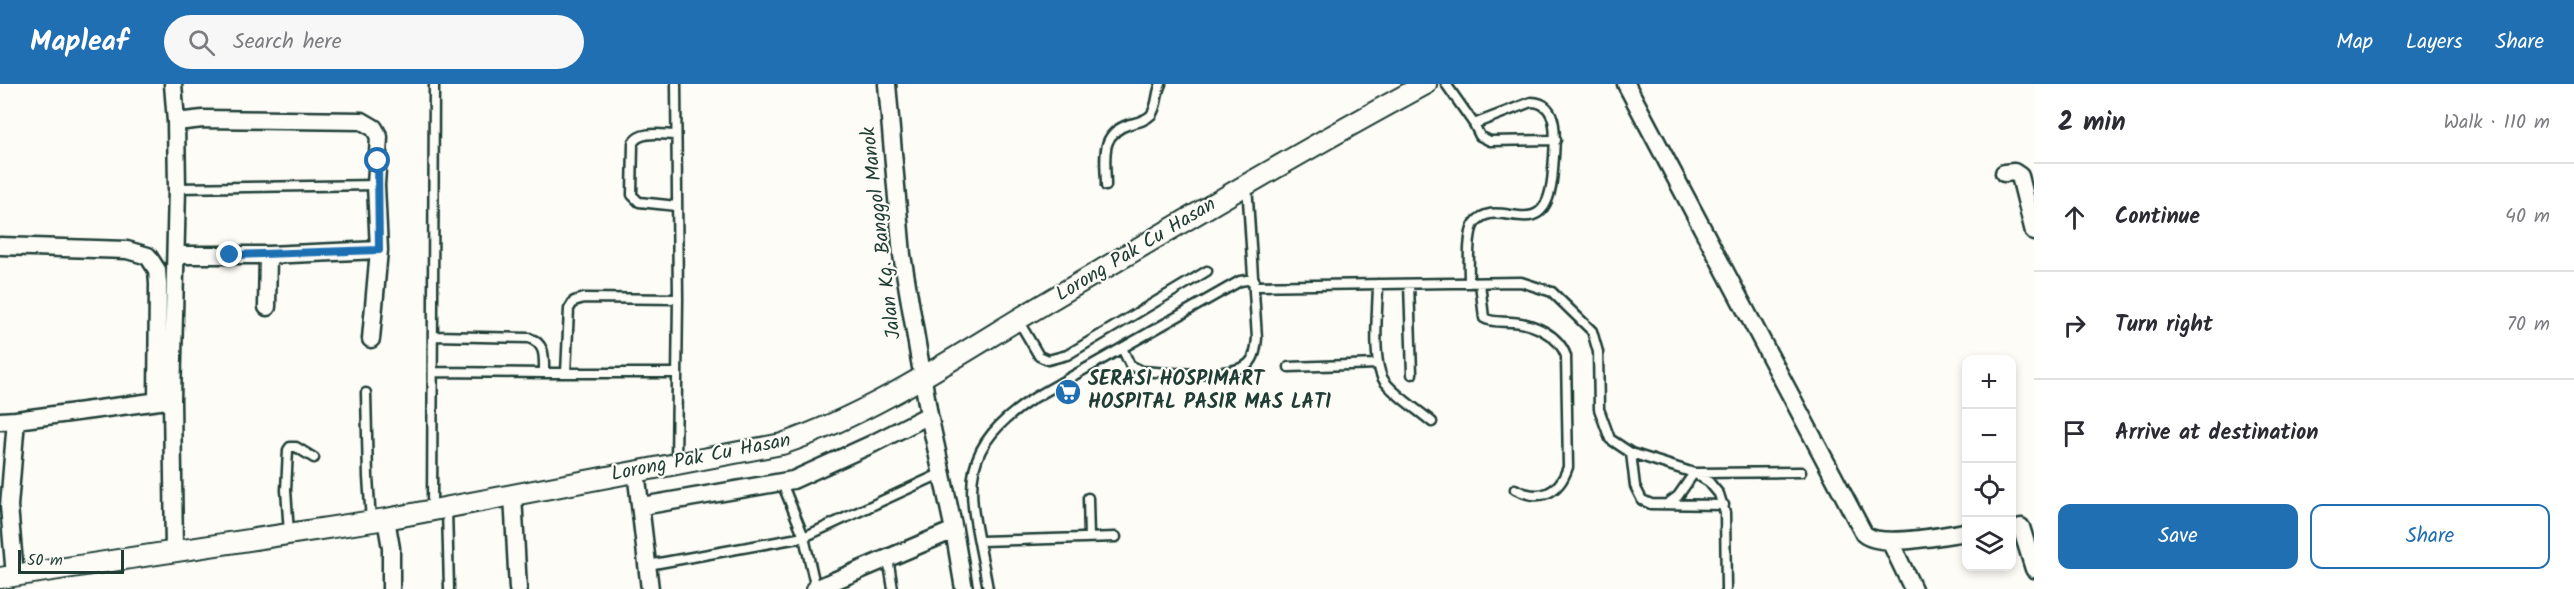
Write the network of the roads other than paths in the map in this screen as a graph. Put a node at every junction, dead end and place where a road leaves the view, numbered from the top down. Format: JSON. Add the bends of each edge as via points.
{"nodes":[{"id":1,"x":173,"y":84,"type":"edge"},
{"id":2,"x":434,"y":84,"type":"edge"},
{"id":3,"x":676,"y":84,"type":"edge"},
{"id":4,"x":887,"y":84,"type":"edge"},
{"id":5,"x":1161,"y":84,"type":"edge"},
{"id":6,"x":1426,"y":84,"type":"edge"},
{"id":7,"x":1446,"y":84,"type":"edge"},
{"id":8,"x":1626,"y":84,"type":"edge"},
{"id":9,"x":176,"y":122,"type":"junction"},
{"id":10,"x":1474,"y":124,"type":"junction"},
{"id":11,"x":676,"y":135,"type":"junction"},
{"id":12,"x":1556,"y":140,"type":"junction"},
{"id":13,"x":2004,"y":173,"type":"dead end"},
{"id":14,"x":376,"y":184,"type":"junction"},
{"id":15,"x":1247,"y":184,"type":"junction"},
{"id":16,"x":1106,"y":186,"type":"dead end"},
{"id":17,"x":177,"y":188,"type":"junction"},
{"id":18,"x":677,"y":206,"type":"junction"},
{"id":19,"x":2034,"y":232,"type":"edge"},
{"id":20,"x":0,"y":246,"type":"edge"},
{"id":21,"x":379,"y":250,"type":"junction"},
{"id":22,"x":176,"y":255,"type":"junction"},
{"id":23,"x":268,"y":255,"type":"junction"},
{"id":24,"x":1207,"y":271,"type":"dead end"},
{"id":25,"x":1254,"y":283,"type":"junction"},
{"id":26,"x":1469,"y":283,"type":"junction"},
{"id":27,"x":1480,"y":283,"type":"junction"},
{"id":28,"x":166,"y":284,"type":"junction"},
{"id":29,"x":1378,"y":284,"type":"junction"},
{"id":30,"x":1409,"y":284,"type":"junction"},
{"id":31,"x":678,"y":299,"type":"junction"},
{"id":32,"x":267,"y":307,"type":"dead end"},
{"id":33,"x":1017,"y":320,"type":"junction"},
{"id":34,"x":434,"y":336,"type":"junction"},
{"id":35,"x":371,"y":339,"type":"dead end"},
{"id":36,"x":1122,"y":348,"type":"junction"},
{"id":37,"x":1378,"y":364,"type":"junction"},
{"id":38,"x":1289,"y":367,"type":"dead end"},
{"id":39,"x":434,"y":372,"type":"junction"},
{"id":40,"x":544,"y":373,"type":"junction"},
{"id":41,"x":566,"y":373,"type":"junction"},
{"id":42,"x":677,"y":373,"type":"junction"},
{"id":43,"x":1412,"y":374,"type":"dead end"},
{"id":44,"x":921,"y":376,"type":"junction"},
{"id":45,"x":366,"y":393,"type":"dead end"},
{"id":46,"x":164,"y":400,"type":"junction"},
{"id":47,"x":929,"y":415,"type":"junction"},
{"id":48,"x":8,"y":421,"type":"edge"},
{"id":49,"x":1432,"y":422,"type":"dead end"},
{"id":50,"x":1630,"y":453,"type":"junction"},
{"id":51,"x":314,"y":458,"type":"dead end"},
{"id":52,"x":676,"y":464,"type":"junction"},
{"id":53,"x":636,"y":471,"type":"junction"},
{"id":54,"x":942,"y":472,"type":"junction"},
{"id":55,"x":1801,"y":472,"type":"dead end"},
{"id":56,"x":1694,"y":473,"type":"junction"},
{"id":57,"x":782,"y":483,"type":"junction"},
{"id":58,"x":1515,"y":489,"type":"dead end"},
{"id":59,"x":513,"y":495,"type":"junction"},
{"id":60,"x":1088,"y":498,"type":"dead end"},
{"id":61,"x":1668,"y":504,"type":"junction"},
{"id":62,"x":1724,"y":505,"type":"junction"},
{"id":63,"x":642,"y":506,"type":"junction"},
{"id":64,"x":440,"y":509,"type":"junction"},
{"id":65,"x":379,"y":520,"type":"junction"},
{"id":66,"x":2022,"y":526,"type":"edge"},
{"id":67,"x":954,"y":530,"type":"junction"},
{"id":68,"x":1962,"y":532,"type":"edge"},
{"id":69,"x":289,"y":534,"type":"junction"},
{"id":70,"x":804,"y":537,"type":"junction"},
{"id":71,"x":1116,"y":537,"type":"dead end"},
{"id":72,"x":1089,"y":538,"type":"junction"},
{"id":73,"x":980,"y":541,"type":"junction"},
{"id":74,"x":1890,"y":541,"type":"junction"},
{"id":75,"x":174,"y":551,"type":"junction"},
{"id":76,"x":888,"y":558,"type":"junction"},
{"id":77,"x":648,"y":565,"type":"junction"},
{"id":78,"x":2034,"y":569,"type":"edge"},
{"id":79,"x":18,"y":579,"type":"edge"},
{"id":80,"x":821,"y":588,"type":"edge"},
{"id":81,"x":391,"y":589,"type":"edge"},
{"id":82,"x":449,"y":589,"type":"edge"},
{"id":83,"x":518,"y":589,"type":"edge"},
{"id":84,"x":650,"y":589,"type":"edge"},
{"id":85,"x":893,"y":589,"type":"edge"},
{"id":86,"x":964,"y":589,"type":"edge"},
{"id":87,"x":988,"y":589,"type":"edge"},
{"id":88,"x":1726,"y":589,"type":"edge"},
{"id":89,"x":1913,"y":589,"type":"edge"}],
"edges":[{"from":1,"to":9,"type":"street"},
{"from":2,"to":34,"type":"lane"},
{"from":3,"to":11,"type":"lane"},
{"from":4,"to":44,"type":"street","name":"Jalan Kg. Banggol Manok","via":[[902,255]]},
{"from":5,"to":16,"type":"lane","via":[[1151,115],[1109,136]]},
{"from":6,"to":15,"type":"street","name":"Lorong Pak Cu Hasan"},
{"from":7,"to":10,"type":"lane"},
{"from":8,"to":74,"type":"street","via":[[1862,531],[1869,538]]},
{"from":9,"to":14,"type":"street","via":[[366,122],[379,137]]},
{"from":9,"to":17,"type":"street"},
{"from":10,"to":12,"type":"lane","via":[[1480,136],[1490,141]]},
{"from":10,"to":12,"type":"lane","via":[[1538,102],[1553,116]]},
{"from":11,"to":18,"type":"lane"},
{"from":11,"to":18,"type":"lane","via":[[635,138],[632,195],[639,202]]},
{"from":12,"to":26,"type":"lane","via":[[1552,185],[1548,203],[1541,212],[1489,215],[1475,222],[1471,232]]},
{"from":13,"to":19,"type":"street","via":[[2020,176]]},
{"from":14,"to":17,"type":"lane"},
{"from":14,"to":21,"type":"street"},
{"from":15,"to":25,"type":"lane"},
{"from":15,"to":33,"type":"street","name":"Lorong Pak Cu Hasan"},
{"from":17,"to":22,"type":"street"},
{"from":18,"to":31,"type":"lane"},
{"from":20,"to":28,"type":"street","via":[[135,251],[148,256]]},
{"from":21,"to":23,"type":"street"},
{"from":21,"to":35,"type":"street"},
{"from":22,"to":23,"type":"street"},
{"from":22,"to":28,"type":"street"},
{"from":23,"to":32,"type":"street"},
{"from":24,"to":33,"type":"lane","via":[[1055,359],[1039,356]]},
{"from":25,"to":29,"type":"lane"},
{"from":25,"to":36,"type":"lane","via":[[1240,281]]},
{"from":25,"to":36,"type":"lane","via":[[1256,349],[1244,367],[1226,372],[1142,371],[1130,365]]},
{"from":26,"to":27,"type":"lane"},
{"from":26,"to":30,"type":"lane"},
{"from":27,"to":50,"type":"lane","via":[[1521,282],[1542,287],[1587,324],[1598,352],[1602,421],[1610,438]]},
{"from":27,"to":58,"type":"lane","via":[[1484,318],[1537,328],[1559,342],[1566,356],[1568,467],[1563,480],[1546,495],[1538,497]]},
{"from":28,"to":46,"type":"street"},
{"from":29,"to":30,"type":"lane"},
{"from":29,"to":37,"type":"lane"},
{"from":30,"to":43,"type":"lane"},
{"from":31,"to":41,"type":"lane","via":[[574,301],[569,309]]},
{"from":31,"to":42,"type":"lane"},
{"from":33,"to":44,"type":"street","name":"Lorong Pak Cu Hasan"},
{"from":34,"to":39,"type":"lane"},
{"from":34,"to":40,"type":"lane","via":[[529,338],[543,349]]},
{"from":36,"to":73,"type":"lane","via":[[1027,402],[993,431],[977,456],[971,483]]},
{"from":37,"to":38,"type":"lane"},
{"from":37,"to":49,"type":"lane","via":[[1385,382]]},
{"from":39,"to":40,"type":"lane"},
{"from":39,"to":64,"type":"lane"},
{"from":40,"to":41,"type":"lane"},
{"from":41,"to":42,"type":"lane"},
{"from":42,"to":52,"type":"lane"},
{"from":44,"to":47,"type":"street","name":"Jalan Kg. Banggol Manok"},
{"from":44,"to":52,"type":"street","name":"Lorong Pak Cu Hasan","via":[[816,432],[782,444]]},
{"from":45,"to":65,"type":"lane","via":[[368,477]]},
{"from":46,"to":48,"type":"street"},
{"from":46,"to":75,"type":"street"},
{"from":47,"to":54,"type":"street","name":"Jalan Kg. Banggol Manok"},
{"from":47,"to":57,"type":"street","via":[[810,474]]},
{"from":48,"to":79,"type":"street","via":[[9,506]]},
{"from":50,"to":56,"type":"lane"},
{"from":50,"to":61,"type":"lane","via":[[1639,497],[1651,504]]},
{"from":51,"to":69,"type":"lane","via":[[296,447],[288,450]]},
{"from":52,"to":53,"type":"street","name":"Lorong Pak Cu Hasan"},
{"from":53,"to":59,"type":"street","name":"Lorong Pak Cu Hasan"},
{"from":53,"to":63,"type":"street"},
{"from":54,"to":67,"type":"street","name":"Jalan Kg. Banggol Manok"},
{"from":54,"to":70,"type":"lane"},
{"from":55,"to":56,"type":"lane"},
{"from":56,"to":61,"type":"lane"},
{"from":56,"to":62,"type":"lane","via":[[1714,486]]},
{"from":57,"to":63,"type":"street"},
{"from":57,"to":70,"type":"lane"},
{"from":59,"to":64,"type":"street","name":"Lorong Pak Cu Hasan"},
{"from":59,"to":83,"type":"street"},
{"from":60,"to":72,"type":"lane"},
{"from":61,"to":62,"type":"lane"},
{"from":62,"to":88,"type":"lane"},
{"from":63,"to":77,"type":"street"},
{"from":64,"to":65,"type":"street","name":"Lorong Pak Cu Hasan"},
{"from":64,"to":82,"type":"lane","via":[[449,529]]},
{"from":65,"to":69,"type":"street","name":"Lorong Pak Cu Hasan"},
{"from":65,"to":81,"type":"street","via":[[391,548]]},
{"from":66,"to":78,"type":"street"},
{"from":67,"to":76,"type":"street"},
{"from":67,"to":86,"type":"street","name":"Jalan Kg. Banggol Manok"},
{"from":68,"to":74,"type":"street"},
{"from":69,"to":75,"type":"street","name":"Lorong Pak Cu Hasan"},
{"from":70,"to":77,"type":"lane"},
{"from":70,"to":80,"type":"lane"},
{"from":71,"to":72,"type":"lane"},
{"from":72,"to":73,"type":"lane"},
{"from":73,"to":87,"type":"lane"},
{"from":74,"to":89,"type":"street"},
{"from":75,"to":79,"type":"street","name":"Lorong Pak Cu Hasan"},
{"from":76,"to":80,"type":"street"},
{"from":76,"to":85,"type":"lane"},
{"from":77,"to":84,"type":"street"}]}
